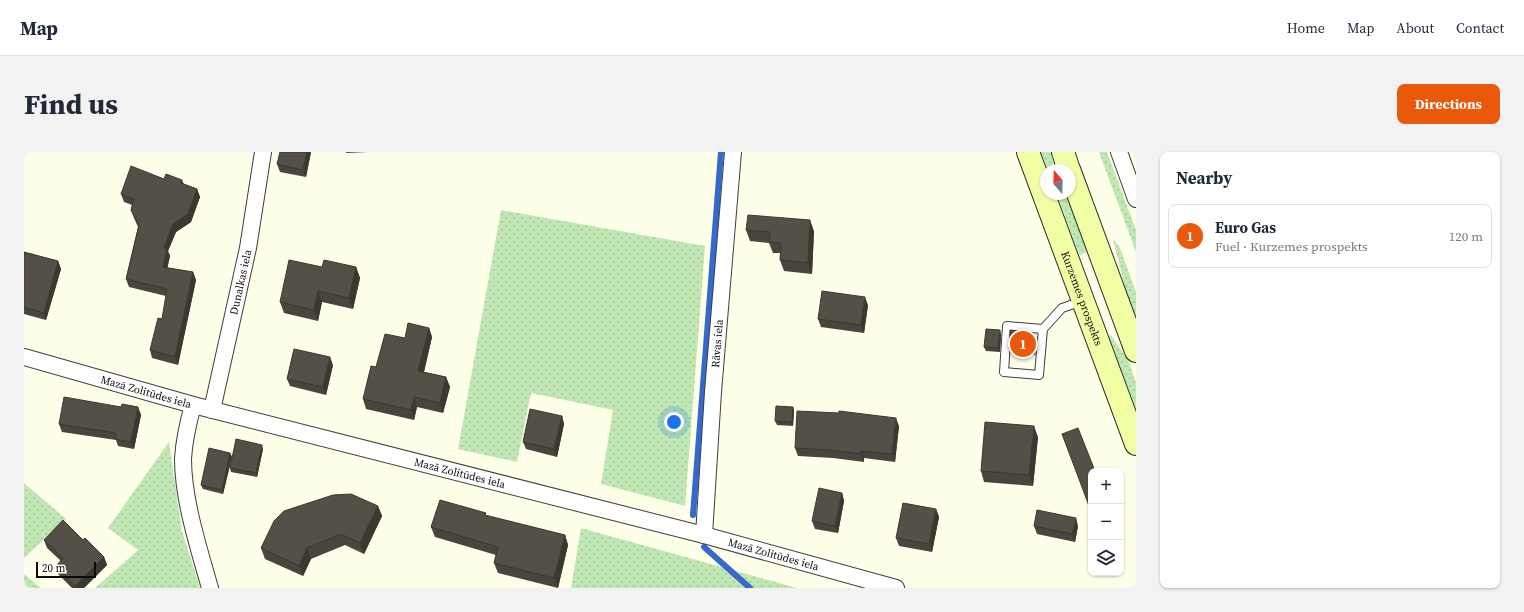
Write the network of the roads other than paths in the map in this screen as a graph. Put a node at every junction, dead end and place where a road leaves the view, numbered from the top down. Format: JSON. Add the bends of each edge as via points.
{"nodes":[{"id":1,"x":262,"y":152,"type":"edge"},
{"id":2,"x":733,"y":152,"type":"edge"},
{"id":3,"x":1028,"y":152,"type":"edge"},
{"id":4,"x":1063,"y":152,"type":"edge"},
{"id":5,"x":1118,"y":152,"type":"edge"},
{"id":6,"x":1067,"y":164,"type":"edge"},
{"id":7,"x":1076,"y":187,"type":"edge"},
{"id":8,"x":1136,"y":199,"type":"edge"},
{"id":9,"x":1073,"y":271,"type":"junction"},
{"id":10,"x":1083,"y":301,"type":"junction"},
{"id":11,"x":1042,"y":329,"type":"junction"},
{"id":12,"x":1136,"y":351,"type":"edge"},
{"id":13,"x":1136,"y":355,"type":"edge"},
{"id":14,"x":24,"y":357,"type":"edge"},
{"id":15,"x":193,"y":405,"type":"junction"},
{"id":16,"x":212,"y":410,"type":"junction"},
{"id":17,"x":1136,"y":444,"type":"edge"},
{"id":18,"x":704,"y":535,"type":"junction"},
{"id":19,"x":853,"y":583,"type":"edge"},
{"id":20,"x":210,"y":588,"type":"edge"},
{"id":21,"x":896,"y":588,"type":"edge"}],
"edges":[{"from":1,"to":16,"type":"street","name":"Dunalkas iela","via":[[248,248]]},
{"from":2,"to":18,"type":"street","name":"Rāvas iela"},
{"from":3,"to":9,"type":"main road","name":"Kurzemes prospekts"},
{"from":4,"to":6,"type":"main road"},
{"from":5,"to":8,"type":"street"},
{"from":7,"to":12,"type":"main road"},
{"from":9,"to":10,"type":"main road","name":"Kurzemes prospekts"},
{"from":9,"to":13,"type":"main road","via":[[1085,271],[1094,279],[1125,344]]},
{"from":10,"to":11,"type":"lane","via":[[1062,308]]},
{"from":10,"to":17,"type":"main road","name":"Kurzemes prospekts"},
{"from":11,"to":11,"type":"lane","via":[[1039,375],[1004,372],[1007,326]]},
{"from":14,"to":15,"type":"street","name":"Mazā Zolitūdes iela"},
{"from":15,"to":16,"type":"street","name":"Mazā Zolitūdes iela"},
{"from":15,"to":20,"type":"street","via":[[185,436],[184,482]]},
{"from":16,"to":18,"type":"street","name":"Mazā Zolitūdes iela"},
{"from":18,"to":19,"type":"street","name":"Mazā Zolitūdes iela"},
{"from":19,"to":21,"type":"street","name":"Mazā Zolitūdes iela"}]}
